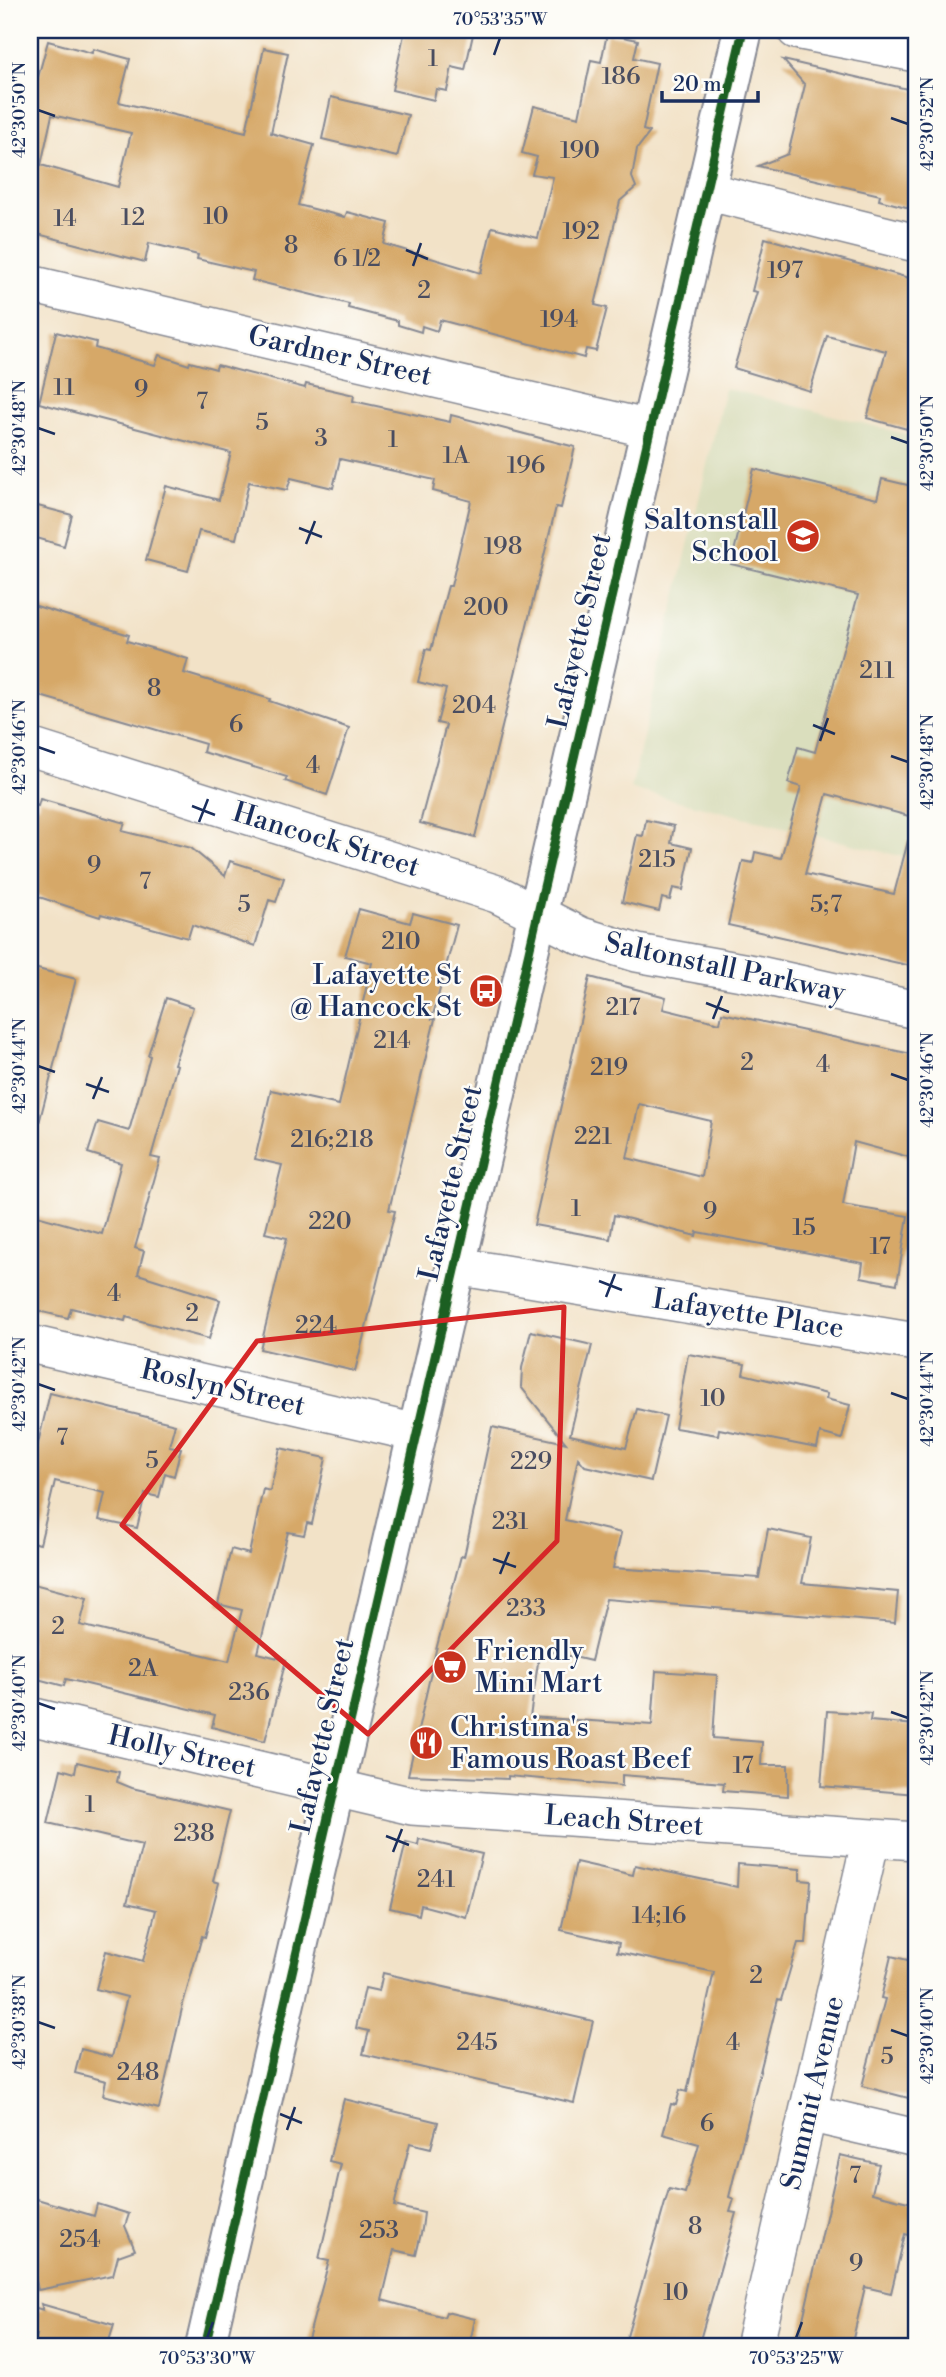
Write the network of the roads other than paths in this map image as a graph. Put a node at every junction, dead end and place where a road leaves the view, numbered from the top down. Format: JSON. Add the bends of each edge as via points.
{"nodes":[{"id":1,"x":743,"y":30,"type":"edge"},
{"id":2,"x":796,"y":30,"type":"edge"},
{"id":3,"x":916,"y":53,"type":"edge"},
{"id":4,"x":706,"y":191,"type":"junction"},
{"id":5,"x":916,"y":243,"type":"edge"},
{"id":6,"x":30,"y":284,"type":"edge"},
{"id":7,"x":650,"y":429,"type":"junction"},
{"id":8,"x":30,"y":747,"type":"edge"},
{"id":9,"x":538,"y":915,"type":"junction"},
{"id":10,"x":916,"y":1010,"type":"edge"},
{"id":11,"x":456,"y":1266,"type":"junction"},
{"id":12,"x":916,"y":1342,"type":"edge"},
{"id":13,"x":30,"y":1344,"type":"edge"},
{"id":14,"x":417,"y":1433,"type":"junction"},
{"id":15,"x":30,"y":1716,"type":"edge"},
{"id":16,"x":335,"y":1787,"type":"junction"},
{"id":17,"x":871,"y":1838,"type":"junction"},
{"id":18,"x":916,"y":1841,"type":"edge"},
{"id":19,"x":808,"y":2113,"type":"junction"},
{"id":20,"x":916,"y":2138,"type":"edge"},
{"id":21,"x":205,"y":2347,"type":"edge"},
{"id":22,"x":754,"y":2347,"type":"edge"}],
"edges":[{"from":1,"to":4,"type":"highway","name":"Lafayette Street"},
{"from":2,"to":3,"type":"street"},
{"from":4,"to":5,"type":"street"},
{"from":4,"to":7,"type":"highway","name":"Lafayette Street"},
{"from":6,"to":7,"type":"street","name":"Gardner Street"},
{"from":7,"to":9,"type":"highway","name":"Lafayette Street"},
{"from":8,"to":9,"type":"street","name":"Hancock Street","via":[[498,894]]},
{"from":9,"to":10,"type":"street","name":"Saltonstall Parkway","via":[[581,936],[637,953]]},
{"from":9,"to":11,"type":"highway","name":"Lafayette Street"},
{"from":11,"to":12,"type":"street","name":"Lafayette Place"},
{"from":11,"to":14,"type":"highway","name":"Lafayette Street"},
{"from":13,"to":14,"type":"street","name":"Roslyn Street"},
{"from":14,"to":16,"type":"highway","name":"Lafayette Street"},
{"from":15,"to":16,"type":"street","name":"Holly Street"},
{"from":16,"to":17,"type":"street","name":"Leach Street","via":[[412,1806]]},
{"from":16,"to":21,"type":"highway","name":"Lafayette Street"},
{"from":17,"to":18,"type":"street","name":"Leach Street"},
{"from":17,"to":19,"type":"street","name":"Summit Avenue"},
{"from":19,"to":20,"type":"street"},
{"from":19,"to":22,"type":"street","name":"Summit Avenue"}]}
